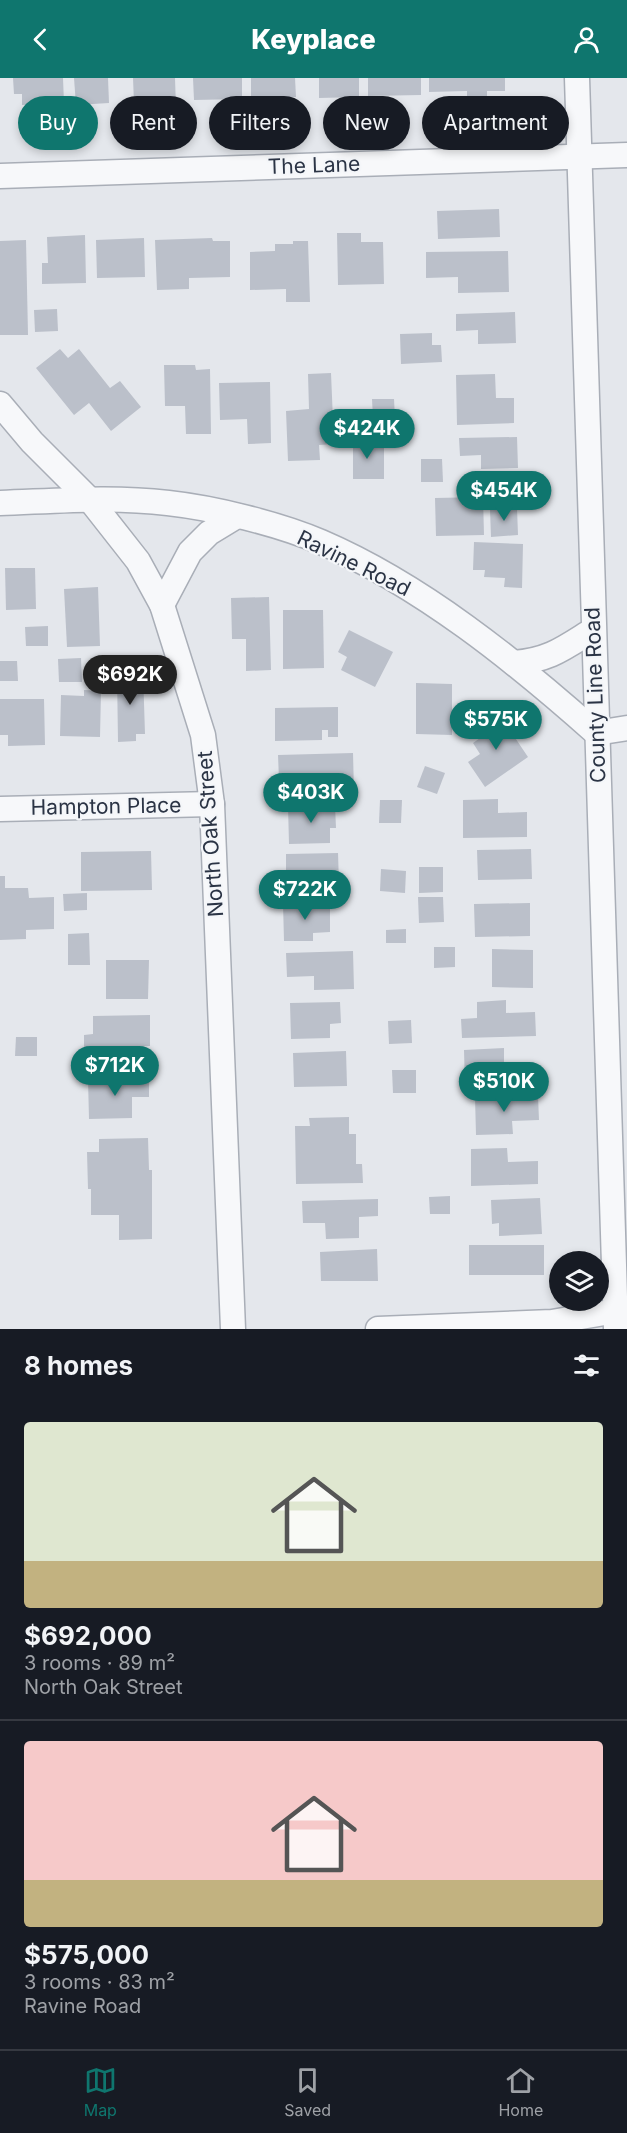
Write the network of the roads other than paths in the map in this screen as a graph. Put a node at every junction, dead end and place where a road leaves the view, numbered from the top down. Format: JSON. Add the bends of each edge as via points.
{"nodes":[{"id":1,"x":577,"y":78,"type":"edge"},
{"id":2,"x":627,"y":155,"type":"edge"},
{"id":3,"x":579,"y":157,"type":"junction"},
{"id":4,"x":0,"y":176,"type":"edge"},
{"id":5,"x":0,"y":404,"type":"edge"},
{"id":6,"x":90,"y":500,"type":"junction"},
{"id":7,"x":0,"y":503,"type":"edge"},
{"id":8,"x":237,"y":516,"type":"junction"},
{"id":9,"x":162,"y":605,"type":"junction"},
{"id":10,"x":593,"y":630,"type":"junction"},
{"id":11,"x":514,"y":663,"type":"junction"},
{"id":12,"x":627,"y":728,"type":"edge"},
{"id":13,"x":596,"y":733,"type":"junction"},
{"id":14,"x":212,"y":804,"type":"junction"},
{"id":15,"x":0,"y":809,"type":"edge"},
{"id":16,"x":620,"y":1317,"type":"edge"},
{"id":17,"x":233,"y":1329,"type":"edge"},
{"id":18,"x":378,"y":1329,"type":"edge"}],
"edges":[{"from":1,"to":3,"type":"street","name":"County Line Road"},
{"from":2,"to":3,"type":"street","name":"The Lane"},
{"from":3,"to":4,"type":"street","name":"The Lane"},
{"from":3,"to":10,"type":"street","name":"County Line Road"},
{"from":5,"to":6,"type":"street","name":"North Oak Street"},
{"from":6,"to":7,"type":"street","name":"Ravine Road"},
{"from":6,"to":8,"type":"street","name":"Ravine Road","via":[[171,503]]},
{"from":6,"to":9,"type":"street","name":"North Oak Street","via":[[138,561]]},
{"from":8,"to":9,"type":"street","via":[[209,533],[190,552]]},
{"from":8,"to":11,"type":"street","name":"Ravine Road","via":[[321,542],[392,579]]},
{"from":9,"to":14,"type":"street","name":"North Oak Street","via":[[202,735]]},
{"from":10,"to":11,"type":"street","via":[[551,656]]},
{"from":10,"to":13,"type":"street","name":"County Line Road"},
{"from":11,"to":13,"type":"street","name":"Ravine Road"},
{"from":12,"to":13,"type":"street"},
{"from":13,"to":16,"type":"street","name":"County Line Road"},
{"from":14,"to":15,"type":"street","name":"Hampton Place"},
{"from":14,"to":17,"type":"street","name":"North Oak Street"},
{"from":16,"to":18,"type":"street"}]}
